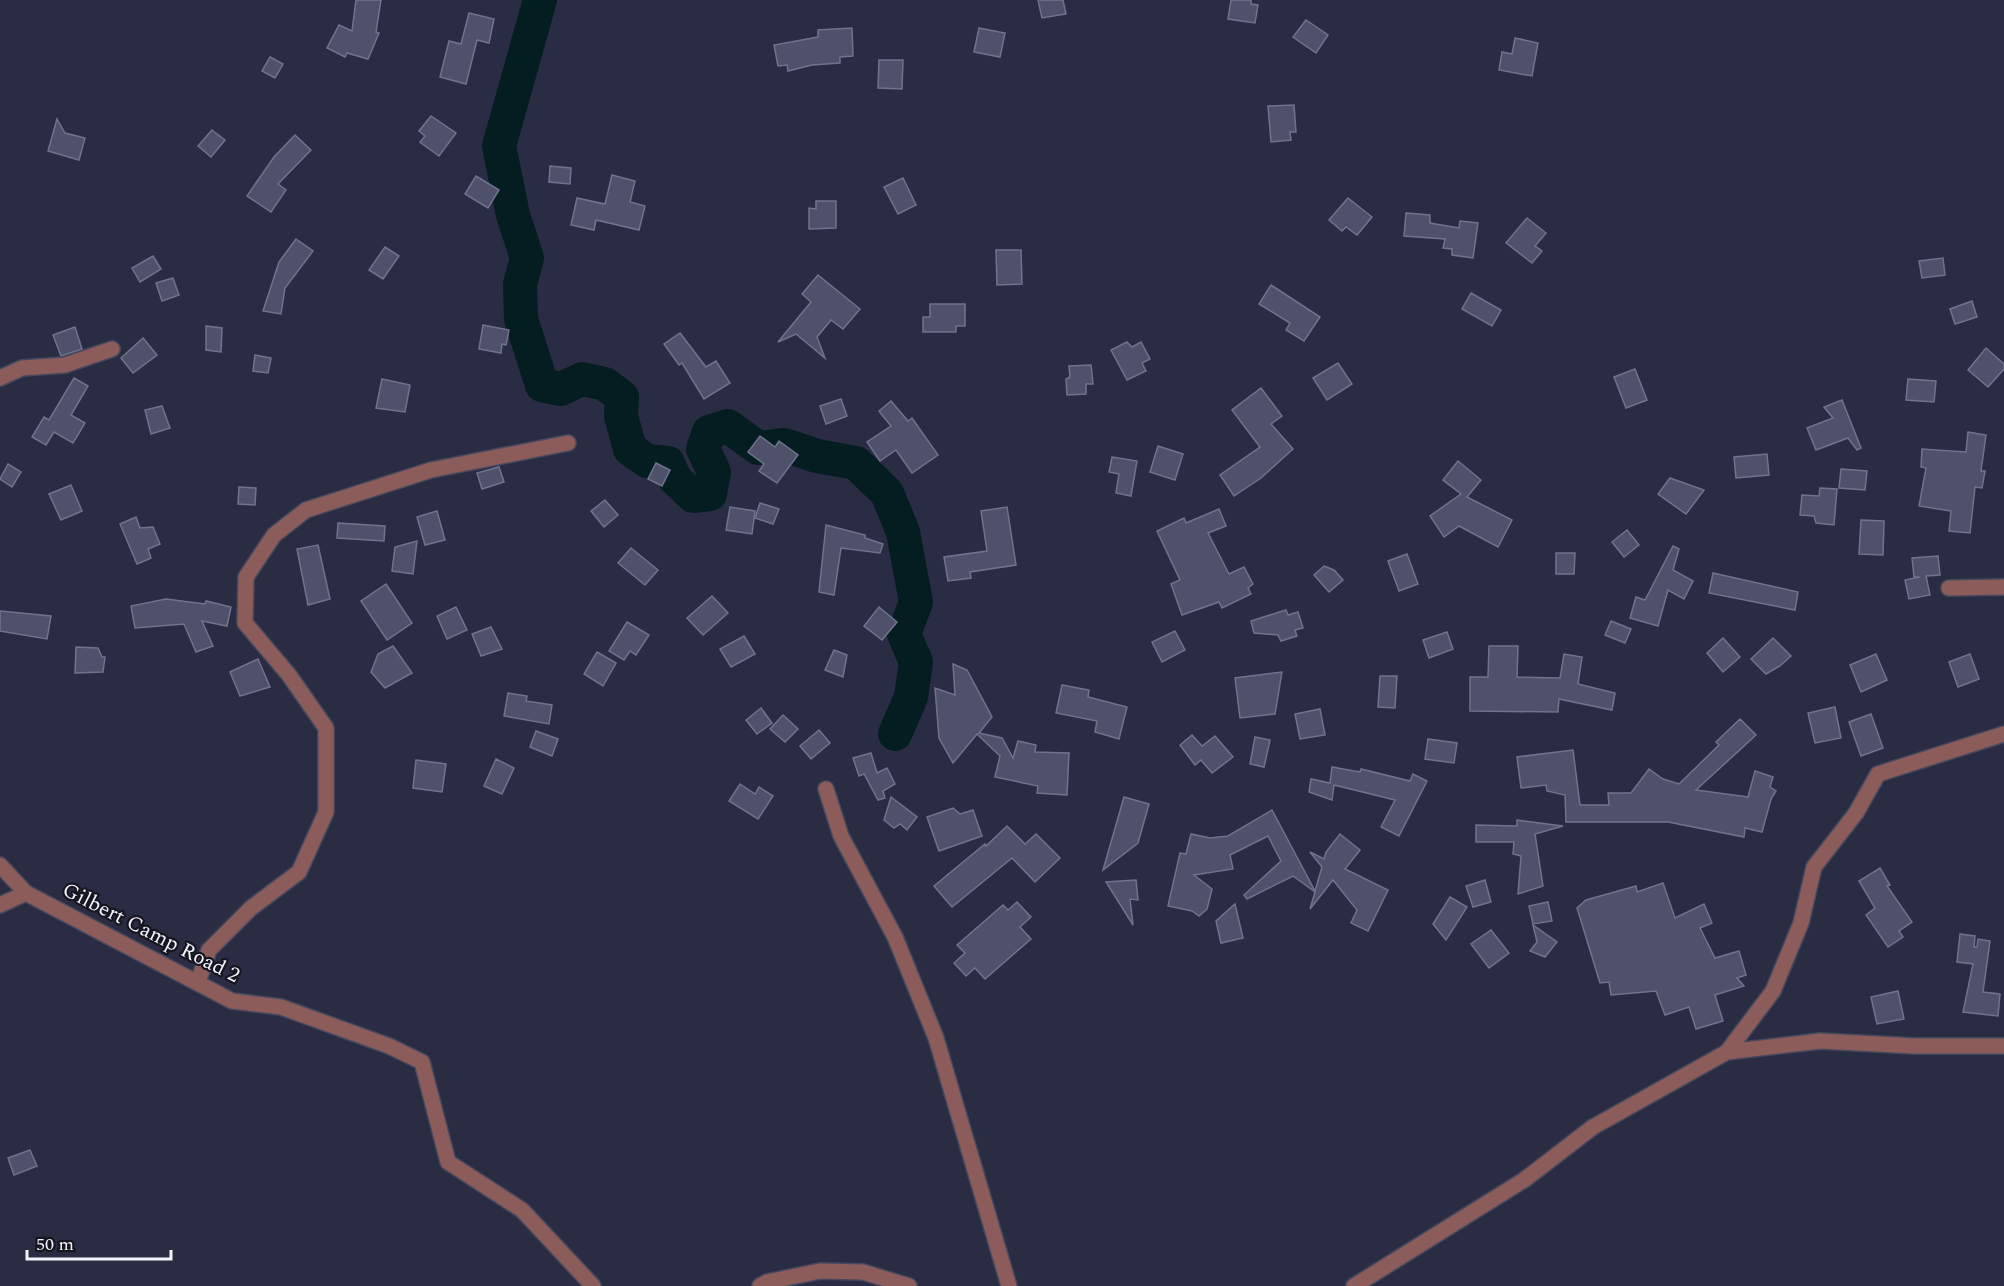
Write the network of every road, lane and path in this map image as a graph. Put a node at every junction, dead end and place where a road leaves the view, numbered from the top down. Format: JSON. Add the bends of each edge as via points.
{"nodes":[{"id":1,"x":112,"y":349,"type":"dead end"},
{"id":2,"x":0,"y":378,"type":"edge"},
{"id":3,"x":568,"y":443,"type":"dead end"},
{"id":4,"x":1949,"y":588,"type":"dead end"},
{"id":5,"x":2004,"y":588,"type":"edge"},
{"id":6,"x":2004,"y":734,"type":"edge"},
{"id":7,"x":826,"y":789,"type":"dead end"},
{"id":8,"x":0,"y":865,"type":"edge"},
{"id":9,"x":26,"y":893,"type":"junction"},
{"id":10,"x":0,"y":905,"type":"edge"},
{"id":11,"x":198,"y":982,"type":"junction"},
{"id":12,"x":2004,"y":1046,"type":"edge"},
{"id":13,"x":1727,"y":1052,"type":"junction"},
{"id":14,"x":593,"y":1286,"type":"edge"},
{"id":15,"x":760,"y":1286,"type":"edge"},
{"id":16,"x":909,"y":1286,"type":"edge"},
{"id":17,"x":1009,"y":1286,"type":"edge"},
{"id":18,"x":1354,"y":1286,"type":"edge"}],
"edges":[{"from":1,"to":2,"type":"street","via":[[65,365],[22,368]]},
{"from":3,"to":11,"type":"street","via":[[431,470],[306,510],[274,535],[246,578],[244,623],[289,675],[326,728],[326,812],[299,872],[251,908],[209,950]]},
{"from":4,"to":5,"type":"street"},
{"from":6,"to":13,"type":"street","via":[[1878,774],[1856,813],[1814,867],[1801,923],[1773,991]]},
{"from":7,"to":17,"type":"street","via":[[841,836],[895,937],[936,1038]]},
{"from":8,"to":9,"type":"street","name":"Gilbert Camp Road 2"},
{"from":9,"to":10,"type":"street"},
{"from":9,"to":11,"type":"street","name":"Gilbert Camp Road 2"},
{"from":11,"to":14,"type":"street","name":"Gilbert Camp Road 2","via":[[232,1001],[281,1007],[422,1062],[448,1162],[522,1210]]},
{"from":12,"to":13,"type":"street","via":[[1820,1041]]},
{"from":13,"to":18,"type":"street","via":[[1593,1126],[1524,1180]]},
{"from":15,"to":16,"type":"street","via":[[820,1271],[863,1272]]}]}
